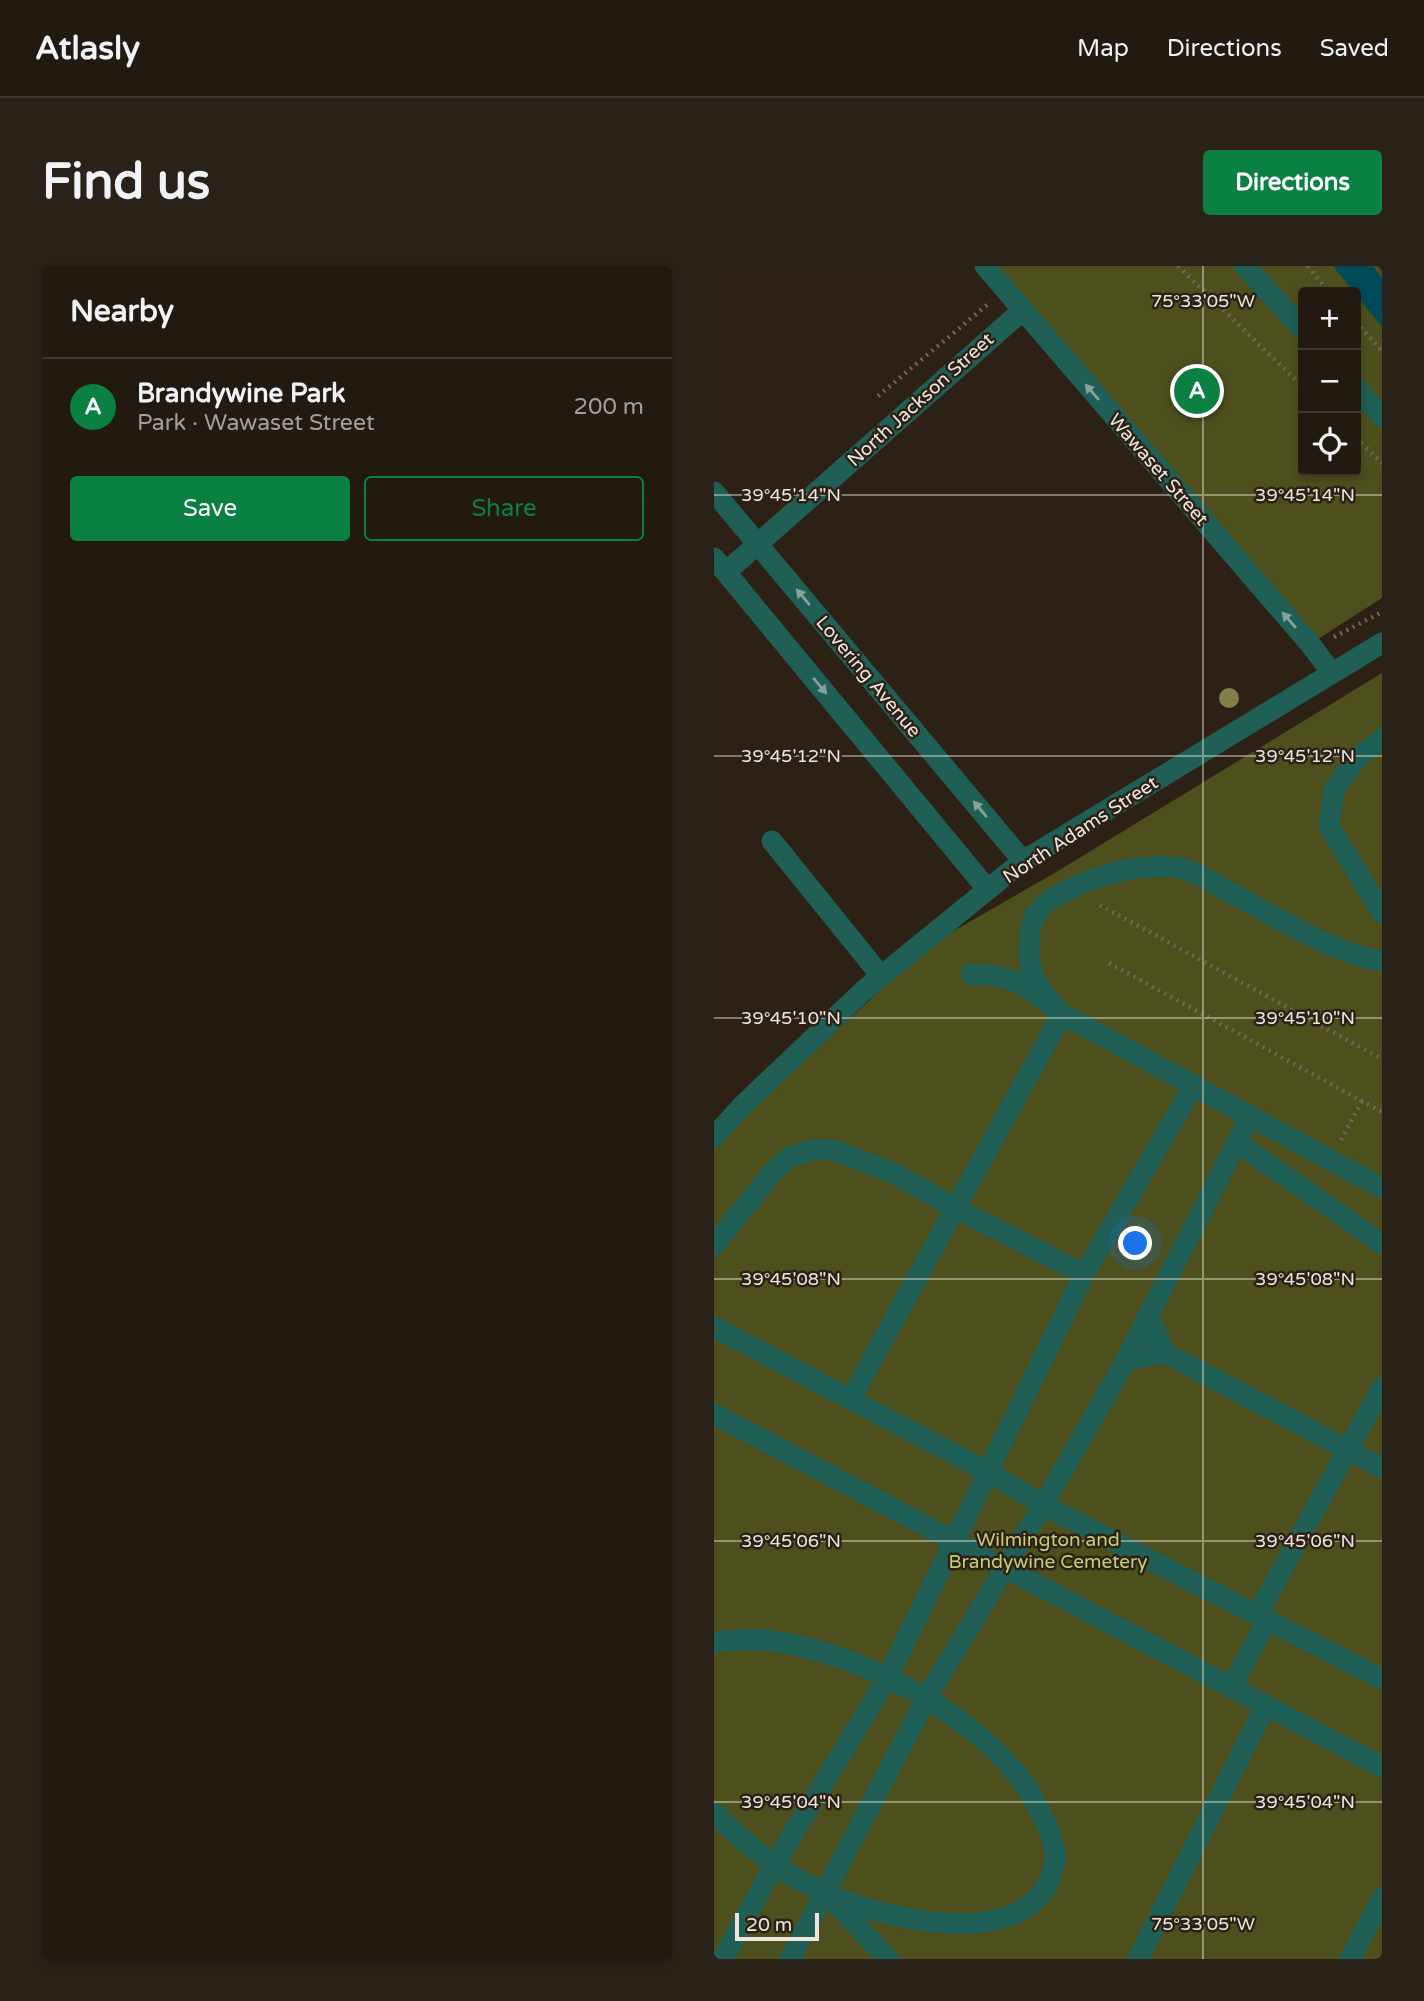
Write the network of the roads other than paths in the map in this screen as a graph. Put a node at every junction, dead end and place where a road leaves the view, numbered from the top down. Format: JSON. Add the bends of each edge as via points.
{"nodes":[{"id":1,"x":985,"y":266,"type":"edge"},
{"id":2,"x":1245,"y":266,"type":"edge"},
{"id":3,"x":1021,"y":311,"type":"junction"},
{"id":4,"x":1298,"y":325,"type":"edge"},
{"id":5,"x":1361,"y":394,"type":"edge"},
{"id":6,"x":1382,"y":417,"type":"edge"},
{"id":7,"x":714,"y":492,"type":"edge"},
{"id":8,"x":758,"y":543,"type":"junction"},
{"id":9,"x":720,"y":565,"type":"edge"},
{"id":10,"x":1382,"y":643,"type":"edge"},
{"id":11,"x":1332,"y":673,"type":"junction"},
{"id":12,"x":1382,"y":739,"type":"edge"},
{"id":13,"x":772,"y":841,"type":"dead end"},
{"id":14,"x":1023,"y":862,"type":"junction"},
{"id":15,"x":988,"y":890,"type":"junction"},
{"id":16,"x":1382,"y":913,"type":"edge"},
{"id":17,"x":1327,"y":943,"type":"junction"},
{"id":18,"x":1382,"y":961,"type":"edge"},
{"id":19,"x":971,"y":974,"type":"dead end"},
{"id":20,"x":1382,"y":974,"type":"edge"},
{"id":21,"x":881,"y":976,"type":"junction"},
{"id":22,"x":1062,"y":1014,"type":"junction"},
{"id":23,"x":1194,"y":1085,"type":"junction"},
{"id":24,"x":1250,"y":1116,"type":"junction"},
{"id":25,"x":714,"y":1138,"type":"edge"},
{"id":26,"x":1236,"y":1142,"type":"junction"},
{"id":27,"x":1382,"y":1188,"type":"edge"},
{"id":28,"x":955,"y":1208,"type":"junction"},
{"id":29,"x":1382,"y":1244,"type":"edge"},
{"id":30,"x":714,"y":1245,"type":"edge"},
{"id":31,"x":1084,"y":1274,"type":"junction"},
{"id":32,"x":1148,"y":1315,"type":"junction"},
{"id":33,"x":714,"y":1327,"type":"edge"},
{"id":34,"x":1166,"y":1353,"type":"junction"},
{"id":35,"x":1126,"y":1360,"type":"junction"},
{"id":36,"x":1382,"y":1387,"type":"edge"},
{"id":37,"x":851,"y":1398,"type":"junction"},
{"id":38,"x":714,"y":1414,"type":"edge"},
{"id":39,"x":1349,"y":1450,"type":"junction"},
{"id":40,"x":1382,"y":1468,"type":"edge"},
{"id":41,"x":988,"y":1472,"type":"junction"},
{"id":42,"x":1043,"y":1505,"type":"junction"},
{"id":43,"x":954,"y":1542,"type":"junction"},
{"id":44,"x":1005,"y":1568,"type":"junction"},
{"id":45,"x":1262,"y":1617,"type":"junction"},
{"id":46,"x":714,"y":1642,"type":"edge"},
{"id":47,"x":888,"y":1677,"type":"junction"},
{"id":48,"x":1382,"y":1679,"type":"edge"},
{"id":49,"x":1232,"y":1686,"type":"junction"},
{"id":50,"x":926,"y":1699,"type":"junction"},
{"id":51,"x":1266,"y":1705,"type":"junction"},
{"id":52,"x":1382,"y":1767,"type":"edge"},
{"id":53,"x":714,"y":1813,"type":"edge"},
{"id":54,"x":774,"y":1865,"type":"junction"},
{"id":55,"x":826,"y":1893,"type":"junction"},
{"id":56,"x":1382,"y":1898,"type":"edge"},
{"id":57,"x":723,"y":1959,"type":"edge"},
{"id":58,"x":790,"y":1959,"type":"edge"},
{"id":59,"x":888,"y":1959,"type":"edge"},
{"id":60,"x":1138,"y":1959,"type":"edge"},
{"id":61,"x":1350,"y":1959,"type":"edge"}],
"edges":[{"from":1,"to":3,"type":"street","name":"Wawaset Street"},
{"from":2,"to":4,"type":"street"},
{"from":3,"to":8,"type":"street","name":"North Jackson Street"},
{"from":11,"to":3,"type":"street","name":"Wawaset Street","one_way":true},
{"from":5,"to":6,"type":"street"},
{"from":7,"to":8,"type":"street","name":"Lovering Avenue"},
{"from":8,"to":9,"type":"street","name":"North Jackson Street"},
{"from":14,"to":8,"type":"street","name":"Lovering Avenue","one_way":true},
{"from":9,"to":15,"type":"street","one_way":true},
{"from":10,"to":11,"type":"street","name":"North Adams Street"},
{"from":11,"to":14,"type":"street","name":"North Adams Street"},
{"from":12,"to":16,"type":"street","via":[[1358,757],[1334,789],[1329,826]]},
{"from":13,"to":21,"type":"street"},
{"from":14,"to":15,"type":"street","name":"North Adams Street"},
{"from":15,"to":21,"type":"street","name":"North Adams Street"},
{"from":17,"to":18,"type":"street"},
{"from":17,"to":20,"type":"street"},
{"from":17,"to":22,"type":"street","via":[[1180,868],[1134,868],[1088,880],[1049,899],[1030,922],[1029,966],[1048,1001]]},
{"from":19,"to":22,"type":"street","via":[[1018,981]]},
{"from":21,"to":25,"type":"street","name":"North Adams Street","via":[[817,1033]]},
{"from":22,"to":23,"type":"street"},
{"from":22,"to":28,"type":"street"},
{"from":23,"to":24,"type":"street"},
{"from":23,"to":31,"type":"street"},
{"from":24,"to":26,"type":"street"},
{"from":24,"to":27,"type":"street"},
{"from":26,"to":29,"type":"street"},
{"from":26,"to":32,"type":"street"},
{"from":28,"to":30,"type":"street","via":[[853,1155],[813,1150],[790,1157],[772,1173]]},
{"from":28,"to":31,"type":"street"},
{"from":28,"to":37,"type":"street"},
{"from":31,"to":41,"type":"street"},
{"from":32,"to":34,"type":"street"},
{"from":32,"to":35,"type":"street"},
{"from":33,"to":37,"type":"street"},
{"from":34,"to":35,"type":"street"},
{"from":34,"to":39,"type":"street"},
{"from":35,"to":42,"type":"street"},
{"from":36,"to":39,"type":"street"},
{"from":37,"to":41,"type":"street"},
{"from":38,"to":43,"type":"street"},
{"from":39,"to":40,"type":"street"},
{"from":39,"to":45,"type":"street"},
{"from":41,"to":42,"type":"street"},
{"from":41,"to":43,"type":"street"},
{"from":42,"to":44,"type":"street"},
{"from":42,"to":45,"type":"street"},
{"from":43,"to":44,"type":"street"},
{"from":43,"to":47,"type":"street"},
{"from":44,"to":49,"type":"street"},
{"from":44,"to":50,"type":"street"},
{"from":45,"to":48,"type":"street"},
{"from":45,"to":49,"type":"street"},
{"from":46,"to":47,"type":"street","via":[[770,1640],[832,1654]]},
{"from":47,"to":50,"type":"street"},
{"from":47,"to":54,"type":"street"},
{"from":49,"to":51,"type":"street"},
{"from":50,"to":55,"type":"street"},
{"from":50,"to":55,"type":"street","via":[[978,1734],[1030,1792],[1056,1858],[1051,1875],[1030,1906],[989,1922],[910,1919]]},
{"from":51,"to":52,"type":"street"},
{"from":51,"to":60,"type":"street"},
{"from":53,"to":54,"type":"street"},
{"from":54,"to":55,"type":"street"},
{"from":54,"to":57,"type":"street"},
{"from":55,"to":58,"type":"street"},
{"from":55,"to":59,"type":"street"},
{"from":56,"to":61,"type":"street"}]}
